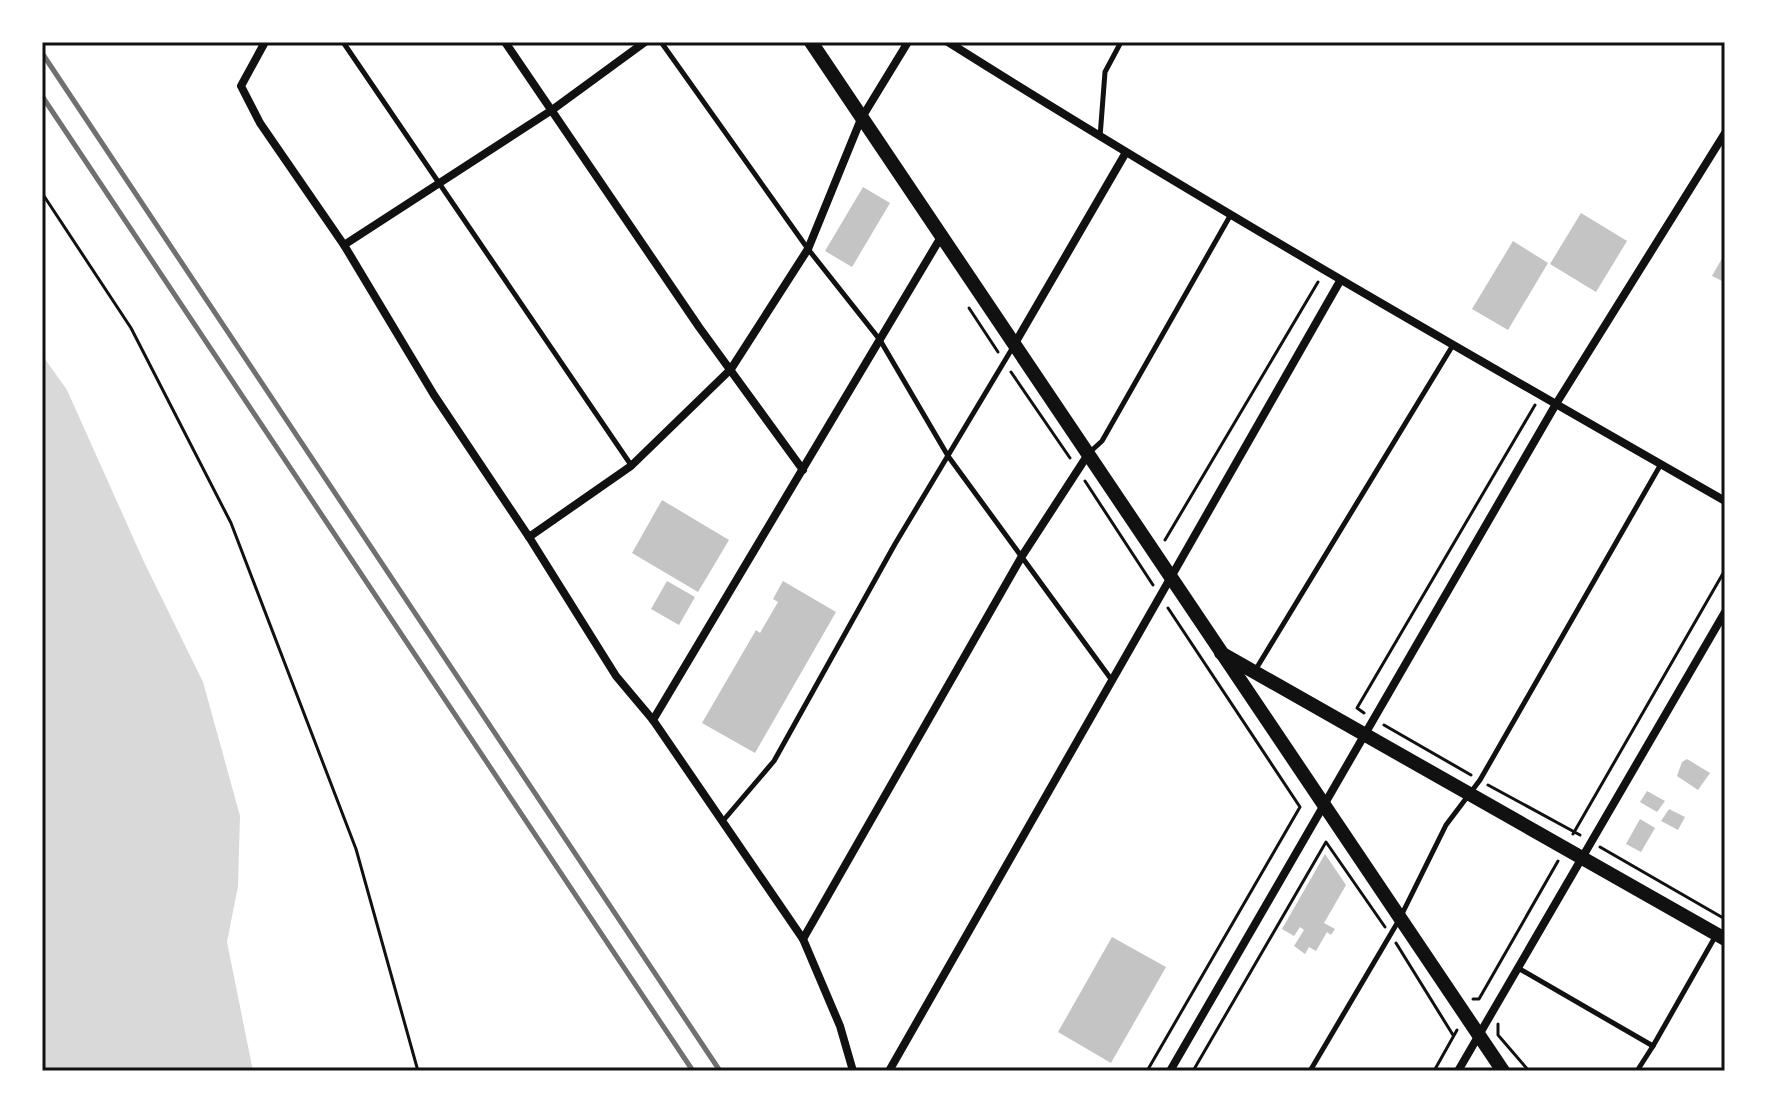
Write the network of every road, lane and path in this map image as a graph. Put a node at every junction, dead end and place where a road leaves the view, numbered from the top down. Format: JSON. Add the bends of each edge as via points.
{"nodes":[{"id":1,"x":265,"y":42,"type":"edge"},
{"id":2,"x":343,"y":42,"type":"edge"},
{"id":3,"x":505,"y":42,"type":"edge"},
{"id":4,"x":645,"y":42,"type":"edge"},
{"id":5,"x":661,"y":42,"type":"edge"},
{"id":6,"x":811,"y":42,"type":"edge"},
{"id":7,"x":908,"y":42,"type":"edge"},
{"id":8,"x":948,"y":42,"type":"edge"},
{"id":9,"x":1121,"y":42,"type":"edge"},
{"id":10,"x":552,"y":110,"type":"junction"},
{"id":11,"x":861,"y":119,"type":"junction"},
{"id":12,"x":1725,"y":133,"type":"edge"},
{"id":13,"x":1100,"y":138,"type":"junction"},
{"id":14,"x":1125,"y":154,"type":"junction"},
{"id":15,"x":440,"y":183,"type":"junction"},
{"id":16,"x":42,"y":193,"type":"edge"},
{"id":17,"x":1230,"y":216,"type":"junction"},
{"id":18,"x":941,"y":237,"type":"junction"},
{"id":19,"x":344,"y":245,"type":"junction"},
{"id":20,"x":808,"y":249,"type":"junction"},
{"id":21,"x":1324,"y":271,"type":"junction"},
{"id":22,"x":1340,"y":281,"type":"junction"},
{"id":23,"x":969,"y":308,"type":"dead end"},
{"id":24,"x":880,"y":340,"type":"junction"},
{"id":25,"x":1453,"y":345,"type":"junction"},
{"id":26,"x":1014,"y":346,"type":"junction"},
{"id":27,"x":1005,"y":363,"type":"junction"},
{"id":28,"x":731,"y":369,"type":"junction"},
{"id":29,"x":1536,"y":404,"type":"dead end"},
{"id":30,"x":1556,"y":404,"type":"junction"},
{"id":31,"x":948,"y":456,"type":"junction"},
{"id":32,"x":1087,"y":456,"type":"junction"},
{"id":33,"x":1661,"y":464,"type":"junction"},
{"id":34,"x":631,"y":466,"type":"junction"},
{"id":35,"x":803,"y":470,"type":"junction"},
{"id":36,"x":1077,"y":470,"type":"junction"},
{"id":37,"x":1725,"y":501,"type":"edge"},
{"id":38,"x":529,"y":537,"type":"junction"},
{"id":39,"x":1022,"y":556,"type":"junction"},
{"id":40,"x":1155,"y":557,"type":"junction"},
{"id":41,"x":1725,"y":570,"type":"edge"},
{"id":42,"x":1145,"y":572,"type":"junction"},
{"id":43,"x":1168,"y":578,"type":"junction"},
{"id":44,"x":1159,"y":594,"type":"junction"},
{"id":45,"x":1725,"y":612,"type":"edge"},
{"id":46,"x":1220,"y":652,"type":"junction"},
{"id":47,"x":1256,"y":671,"type":"junction"},
{"id":48,"x":1111,"y":679,"type":"junction"},
{"id":49,"x":1375,"y":719,"type":"junction"},
{"id":50,"x":653,"y":720,"type":"junction"},
{"id":51,"x":1367,"y":734,"type":"junction"},
{"id":52,"x":1480,"y":780,"type":"junction"},
{"id":53,"x":1470,"y":794,"type":"junction"},
{"id":54,"x":1322,"y":806,"type":"junction"},
{"id":55,"x":722,"y":823,"type":"junction"},
{"id":56,"x":1574,"y":832,"type":"junction"},
{"id":57,"x":1326,"y":842,"type":"dead end"},
{"id":58,"x":1591,"y":842,"type":"junction"},
{"id":59,"x":1566,"y":848,"type":"junction"},
{"id":60,"x":1582,"y":858,"type":"junction"},
{"id":61,"x":1725,"y":919,"type":"edge"},
{"id":62,"x":1399,"y":920,"type":"junction"},
{"id":63,"x":1721,"y":937,"type":"edge"},
{"id":64,"x":803,"y":939,"type":"junction"},
{"id":65,"x":1517,"y":968,"type":"junction"},
{"id":66,"x":1479,"y":999,"type":"junction"},
{"id":67,"x":1490,"y":1015,"type":"junction"},
{"id":68,"x":1463,"y":1017,"type":"junction"},
{"id":69,"x":1477,"y":1038,"type":"junction"},
{"id":70,"x":1653,"y":1046,"type":"junction"},
{"id":71,"x":418,"y":1071,"type":"edge"},
{"id":72,"x":853,"y":1071,"type":"edge"},
{"id":73,"x":889,"y":1071,"type":"edge"},
{"id":74,"x":1147,"y":1071,"type":"edge"},
{"id":75,"x":1170,"y":1071,"type":"edge"},
{"id":76,"x":1193,"y":1071,"type":"edge"},
{"id":77,"x":1310,"y":1071,"type":"edge"},
{"id":78,"x":1434,"y":1071,"type":"edge"},
{"id":79,"x":1458,"y":1071,"type":"edge"},
{"id":80,"x":1503,"y":1071,"type":"edge"},
{"id":81,"x":1529,"y":1071,"type":"edge"},
{"id":82,"x":1637,"y":1071,"type":"edge"}],
"edges":[{"from":1,"to":19,"type":"street","via":[[241,86],[260,123]]},
{"from":2,"to":15,"type":"lane"},
{"from":3,"to":10,"type":"street"},
{"from":4,"to":10,"type":"street"},
{"from":5,"to":20,"type":"lane"},
{"from":6,"to":11,"type":"main road"},
{"from":7,"to":11,"type":"street"},
{"from":8,"to":13,"type":"street"},
{"from":9,"to":13,"type":"lane","via":[[1105,72]]},
{"from":10,"to":15,"type":"street"},
{"from":10,"to":28,"type":"street"},
{"from":11,"to":18,"type":"main road"},
{"from":11,"to":20,"type":"street"},
{"from":12,"to":30,"type":"street"},
{"from":13,"to":14,"type":"street"},
{"from":14,"to":17,"type":"street"},
{"from":14,"to":26,"type":"street"},
{"from":15,"to":19,"type":"street"},
{"from":15,"to":34,"type":"lane"},
{"from":16,"to":71,"type":"path","via":[[131,328],[231,523],[356,849]]},
{"from":17,"to":21,"type":"street"},
{"from":17,"to":32,"type":"lane","via":[[1102,441]]},
{"from":18,"to":24,"type":"street"},
{"from":18,"to":26,"type":"main road"},
{"from":19,"to":38,"type":"street","via":[[434,395]]},
{"from":20,"to":24,"type":"lane"},
{"from":20,"to":28,"type":"street"},
{"from":21,"to":22,"type":"street"},
{"from":21,"to":40,"type":"path"},
{"from":22,"to":25,"type":"street"},
{"from":22,"to":43,"type":"street"},
{"from":23,"to":27,"type":"path"},
{"from":24,"to":31,"type":"lane"},
{"from":24,"to":35,"type":"street"},
{"from":25,"to":30,"type":"street"},
{"from":25,"to":47,"type":"lane"},
{"from":26,"to":27,"type":"lane"},
{"from":26,"to":32,"type":"main road"},
{"from":27,"to":31,"type":"lane"},
{"from":27,"to":36,"type":"path"},
{"from":28,"to":34,"type":"street"},
{"from":28,"to":35,"type":"street"},
{"from":29,"to":49,"type":"path","via":[[1357,708]]},
{"from":30,"to":33,"type":"street"},
{"from":30,"to":49,"type":"street"},
{"from":31,"to":39,"type":"lane"},
{"from":31,"to":55,"type":"lane","via":[[774,761]]},
{"from":32,"to":36,"type":"street"},
{"from":32,"to":40,"type":"main road"},
{"from":33,"to":37,"type":"street"},
{"from":33,"to":52,"type":"lane"},
{"from":34,"to":38,"type":"street"},
{"from":35,"to":50,"type":"street"},
{"from":36,"to":39,"type":"street"},
{"from":36,"to":42,"type":"path"},
{"from":38,"to":50,"type":"street","via":[[616,676]]},
{"from":39,"to":48,"type":"lane"},
{"from":39,"to":64,"type":"street"},
{"from":40,"to":42,"type":"path"},
{"from":40,"to":43,"type":"main road"},
{"from":41,"to":56,"type":"path"},
{"from":42,"to":44,"type":"path"},
{"from":43,"to":44,"type":"street"},
{"from":43,"to":46,"type":"main road"},
{"from":44,"to":48,"type":"street"},
{"from":44,"to":74,"type":"path","via":[[1300,807]]},
{"from":45,"to":58,"type":"street"},
{"from":46,"to":47,"type":"main road"},
{"from":46,"to":54,"type":"main road"},
{"from":47,"to":51,"type":"main road"},
{"from":48,"to":73,"type":"street"},
{"from":49,"to":51,"type":"street"},
{"from":49,"to":52,"type":"path"},
{"from":50,"to":55,"type":"street"},
{"from":51,"to":53,"type":"main road"},
{"from":51,"to":54,"type":"street"},
{"from":52,"to":53,"type":"lane"},
{"from":52,"to":56,"type":"path"},
{"from":53,"to":59,"type":"main road"},
{"from":53,"to":62,"type":"lane","via":[[1446,825]]},
{"from":54,"to":62,"type":"main road"},
{"from":54,"to":75,"type":"street"},
{"from":55,"to":64,"type":"street"},
{"from":56,"to":58,"type":"path"},
{"from":56,"to":59,"type":"path"},
{"from":57,"to":76,"type":"path"},
{"from":58,"to":60,"type":"street"},
{"from":58,"to":61,"type":"path"},
{"from":59,"to":60,"type":"main road"},
{"from":59,"to":66,"type":"path"},
{"from":60,"to":63,"type":"main road"},
{"from":60,"to":65,"type":"street"},
{"from":62,"to":68,"type":"main road"},
{"from":62,"to":77,"type":"lane"},
{"from":63,"to":70,"type":"lane"},
{"from":64,"to":72,"type":"street"},
{"from":65,"to":67,"type":"street"},
{"from":65,"to":70,"type":"lane"},
{"from":66,"to":67,"type":"path"},
{"from":66,"to":68,"type":"path","via":[[1473,999]]},
{"from":67,"to":69,"type":"street"},
{"from":67,"to":81,"type":"path","via":[[1500,1026],[1498,1035]]},
{"from":68,"to":69,"type":"main road"},
{"from":68,"to":78,"type":"path"},
{"from":69,"to":79,"type":"street"},
{"from":69,"to":80,"type":"main road"},
{"from":70,"to":82,"type":"lane"}]}
